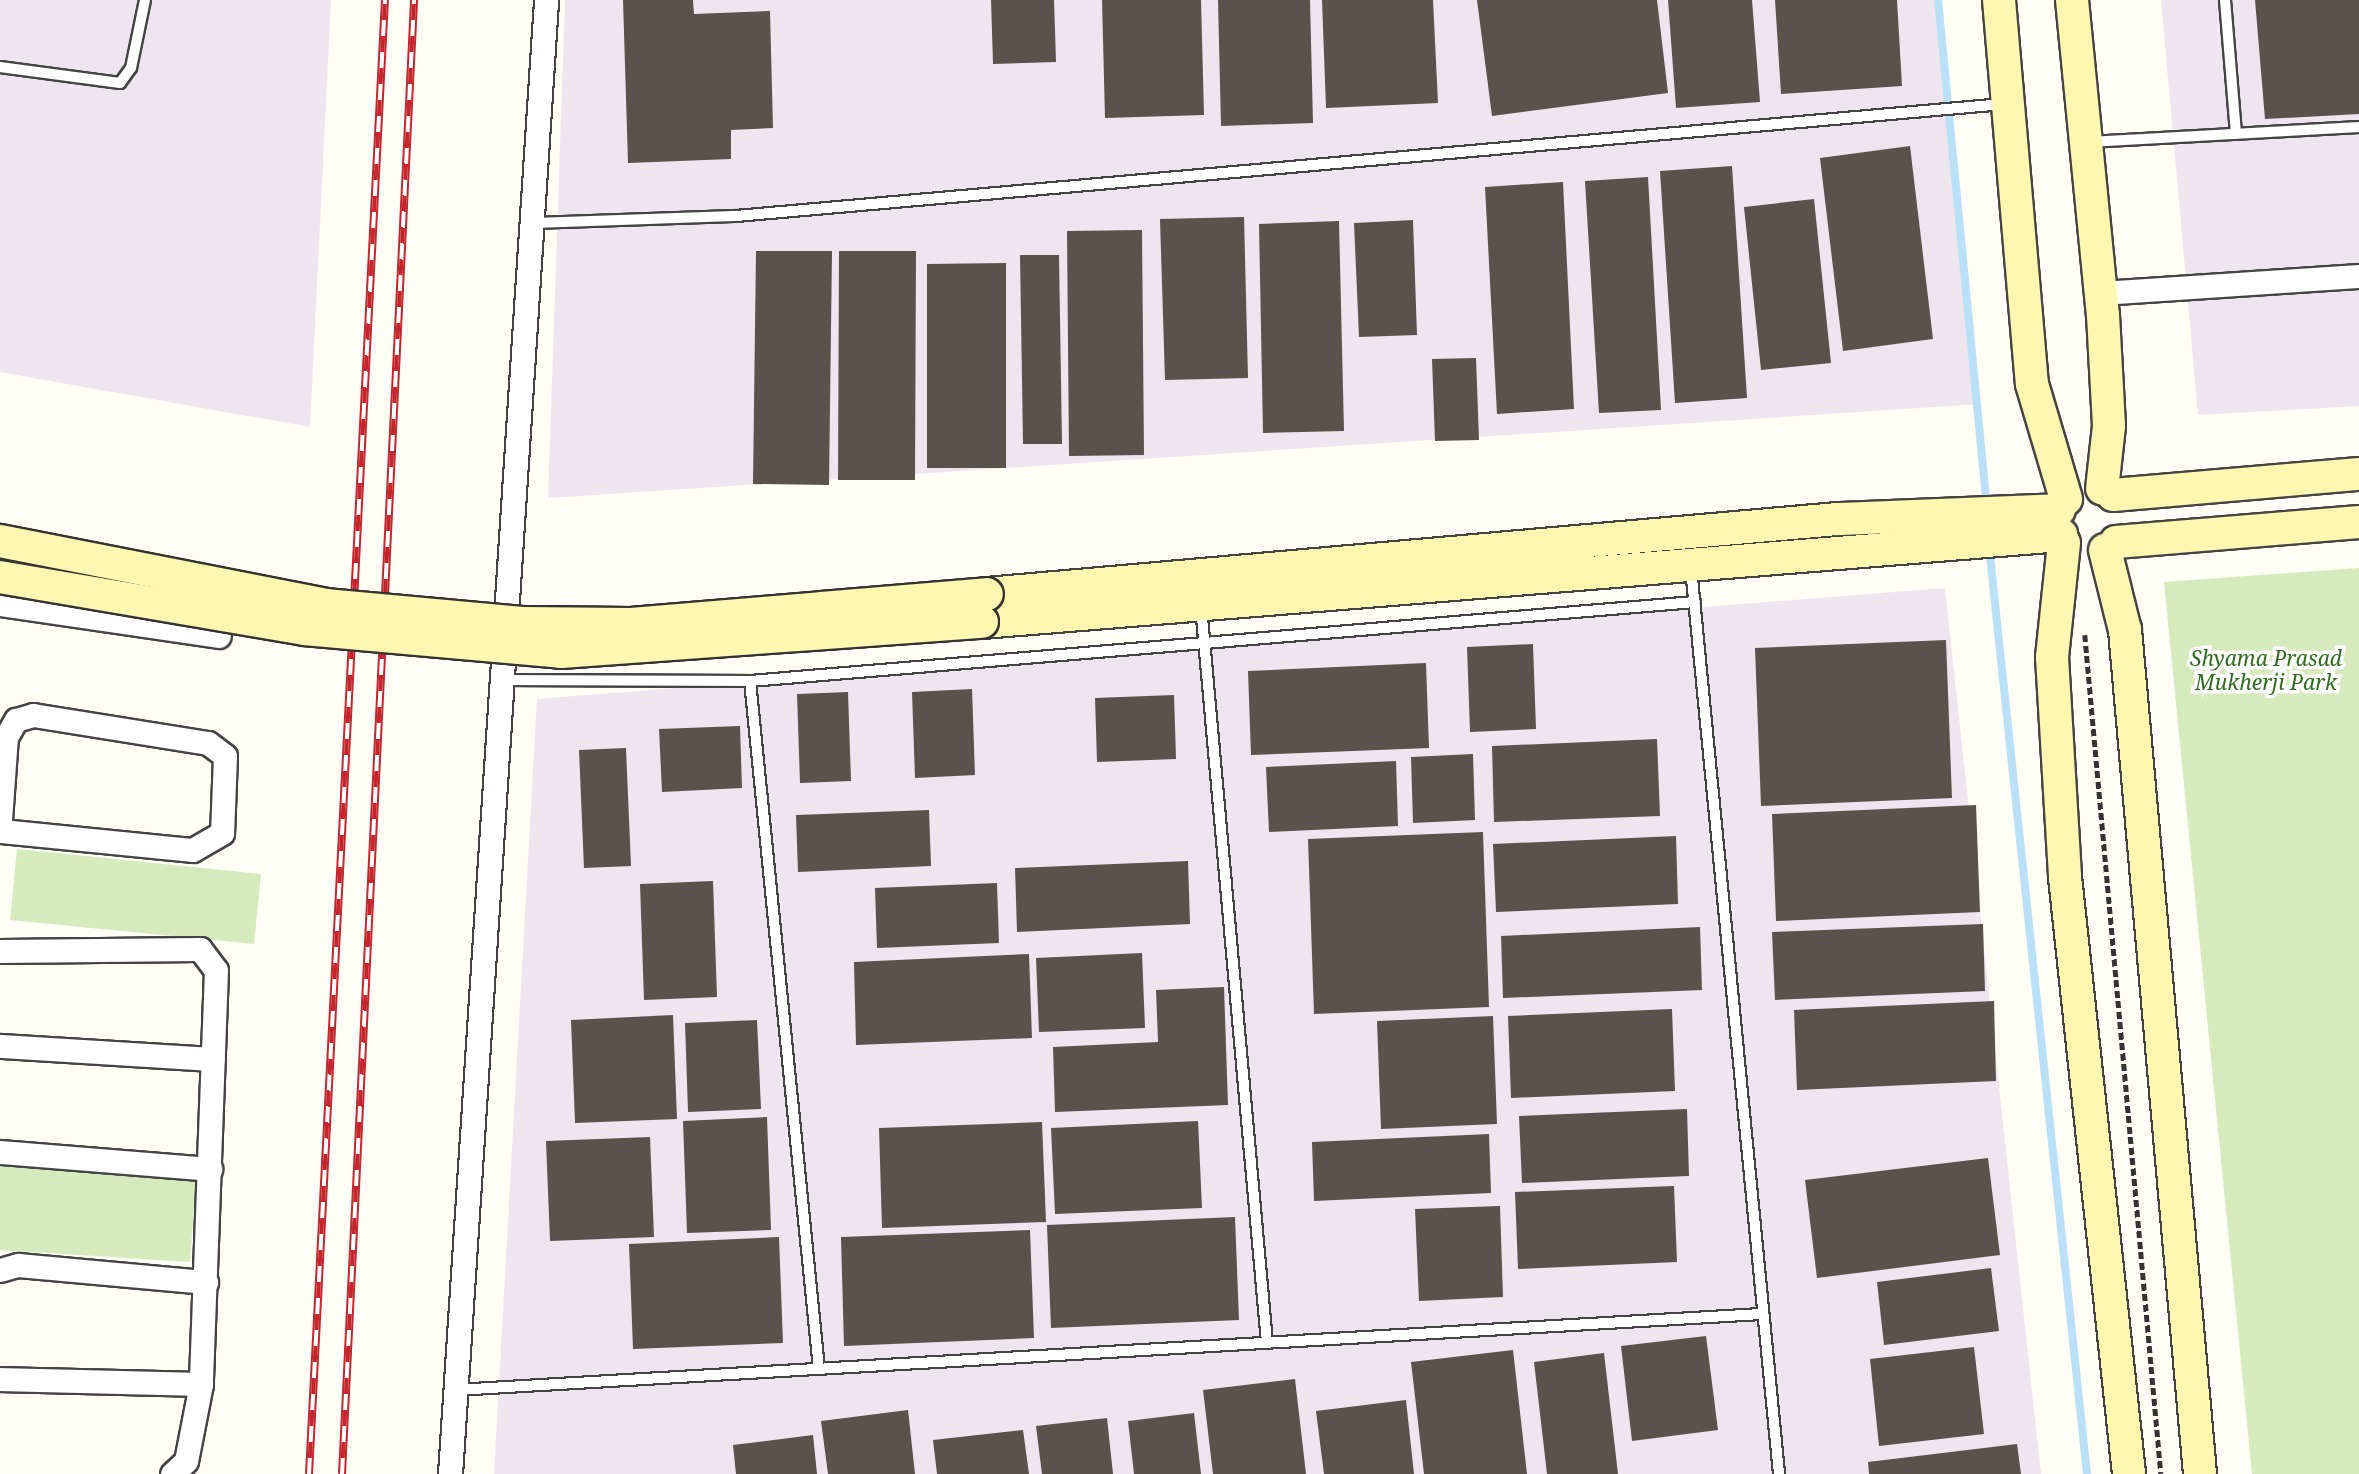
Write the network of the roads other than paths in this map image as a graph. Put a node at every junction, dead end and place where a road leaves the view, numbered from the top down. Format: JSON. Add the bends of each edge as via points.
{"nodes":[{"id":1,"x":145,"y":0,"type":"edge"},
{"id":2,"x":546,"y":0,"type":"edge"},
{"id":3,"x":1999,"y":0,"type":"edge"},
{"id":4,"x":2072,"y":0,"type":"edge"},
{"id":5,"x":2225,"y":0,"type":"edge"},
{"id":6,"x":0,"y":67,"type":"edge"},
{"id":7,"x":2009,"y":103,"type":"junction"},
{"id":8,"x":2359,"y":127,"type":"edge"},
{"id":9,"x":2236,"y":134,"type":"junction"},
{"id":10,"x":2086,"y":142,"type":"junction"},
{"id":11,"x":532,"y":223,"type":"junction"},
{"id":12,"x":2359,"y":276,"type":"edge"},
{"id":13,"x":2101,"y":293,"type":"junction"},
{"id":14,"x":2359,"y":474,"type":"edge"},
{"id":15,"x":2107,"y":492,"type":"junction"},
{"id":16,"x":2062,"y":522,"type":"junction"},
{"id":17,"x":2359,"y":522,"type":"edge"},
{"id":18,"x":0,"y":541,"type":"edge"},
{"id":19,"x":2111,"y":546,"type":"junction"},
{"id":20,"x":1691,"y":564,"type":"junction"},
{"id":21,"x":0,"y":577,"type":"edge"},
{"id":22,"x":1695,"y":602,"type":"junction"},
{"id":23,"x":0,"y":604,"type":"edge"},
{"id":24,"x":1201,"y":604,"type":"junction"},
{"id":25,"x":984,"y":608,"type":"junction"},
{"id":26,"x":219,"y":636,"type":"dead end"},
{"id":27,"x":1204,"y":641,"type":"junction"},
{"id":28,"x":502,"y":680,"type":"junction"},
{"id":29,"x":750,"y":681,"type":"junction"},
{"id":30,"x":0,"y":820,"type":"edge"},
{"id":31,"x":0,"y":831,"type":"edge"},
{"id":32,"x":0,"y":951,"type":"edge"},
{"id":33,"x":0,"y":1046,"type":"edge"},
{"id":34,"x":213,"y":1059,"type":"junction"},
{"id":35,"x":0,"y":1152,"type":"edge"},
{"id":36,"x":209,"y":1169,"type":"junction"},
{"id":37,"x":0,"y":1270,"type":"edge"},
{"id":38,"x":206,"y":1282,"type":"junction"},
{"id":39,"x":1761,"y":1314,"type":"junction"},
{"id":40,"x":1268,"y":1343,"type":"junction"},
{"id":41,"x":819,"y":1369,"type":"junction"},
{"id":42,"x":0,"y":1379,"type":"edge"},
{"id":43,"x":201,"y":1384,"type":"junction"},
{"id":44,"x":454,"y":1390,"type":"junction"},
{"id":45,"x":172,"y":1474,"type":"edge"},
{"id":46,"x":450,"y":1474,"type":"edge"},
{"id":47,"x":1779,"y":1474,"type":"edge"},
{"id":48,"x":2129,"y":1474,"type":"edge"},
{"id":49,"x":2200,"y":1474,"type":"edge"}],
"edges":[{"from":1,"to":6,"type":"lane","via":[[131,68],[120,83]]},
{"from":2,"to":11,"type":"street"},
{"from":3,"to":7,"type":"main road"},
{"from":4,"to":10,"type":"main road"},
{"from":5,"to":9,"type":"lane"},
{"from":7,"to":11,"type":"lane","via":[[1928,116],[736,216]]},
{"from":7,"to":16,"type":"main road","via":[[2032,384]]},
{"from":8,"to":9,"type":"lane"},
{"from":9,"to":10,"type":"lane"},
{"from":10,"to":13,"type":"main road"},
{"from":11,"to":28,"type":"street"},
{"from":12,"to":13,"type":"street"},
{"from":13,"to":15,"type":"main road","via":[[2109,426]]},
{"from":14,"to":15,"type":"main road"},
{"from":15,"to":16,"type":"main road","via":[[2076,491]]},
{"from":15,"to":19,"type":"main road","via":[[2124,518]]},
{"from":16,"to":19,"type":"main road","via":[[2080,552]]},
{"from":16,"to":20,"type":"main road"},
{"from":16,"to":25,"type":"main road","via":[[1838,519]]},
{"from":16,"to":48,"type":"main road","via":[[2052,657],[2065,877]]},
{"from":17,"to":19,"type":"main road"},
{"from":18,"to":25,"type":"main road","bridge":true,"via":[[325,605],[522,623],[631,624]]},
{"from":19,"to":49,"type":"main road","via":[[2125,630]]},
{"from":20,"to":22,"type":"lane"},
{"from":20,"to":24,"type":"main road"},
{"from":21,"to":25,"type":"main road","bridge":true,"via":[[304,629],[561,652]]},
{"from":22,"to":27,"type":"lane"},
{"from":22,"to":39,"type":"lane"},
{"from":23,"to":26,"type":"street"},
{"from":24,"to":25,"type":"main road"},
{"from":24,"to":27,"type":"lane"},
{"from":27,"to":29,"type":"lane"},
{"from":27,"to":40,"type":"lane"},
{"from":28,"to":29,"type":"lane"},
{"from":28,"to":44,"type":"street"},
{"from":29,"to":41,"type":"lane"},
{"from":30,"to":31,"type":"street","via":[[6,737],[16,720],[33,715],[208,743],[225,756],[222,833],[192,850]]},
{"from":32,"to":34,"type":"street","via":[[200,949],[216,971]]},
{"from":33,"to":34,"type":"street"},
{"from":34,"to":36,"type":"street"},
{"from":35,"to":36,"type":"street"},
{"from":36,"to":38,"type":"street"},
{"from":37,"to":38,"type":"street","via":[[18,1265]]},
{"from":38,"to":43,"type":"street"},
{"from":39,"to":40,"type":"lane"},
{"from":39,"to":47,"type":"lane"},
{"from":40,"to":41,"type":"lane"},
{"from":41,"to":44,"type":"lane"},
{"from":42,"to":43,"type":"street"},
{"from":43,"to":45,"type":"street","via":[[186,1461]]},
{"from":44,"to":46,"type":"street"}]}
